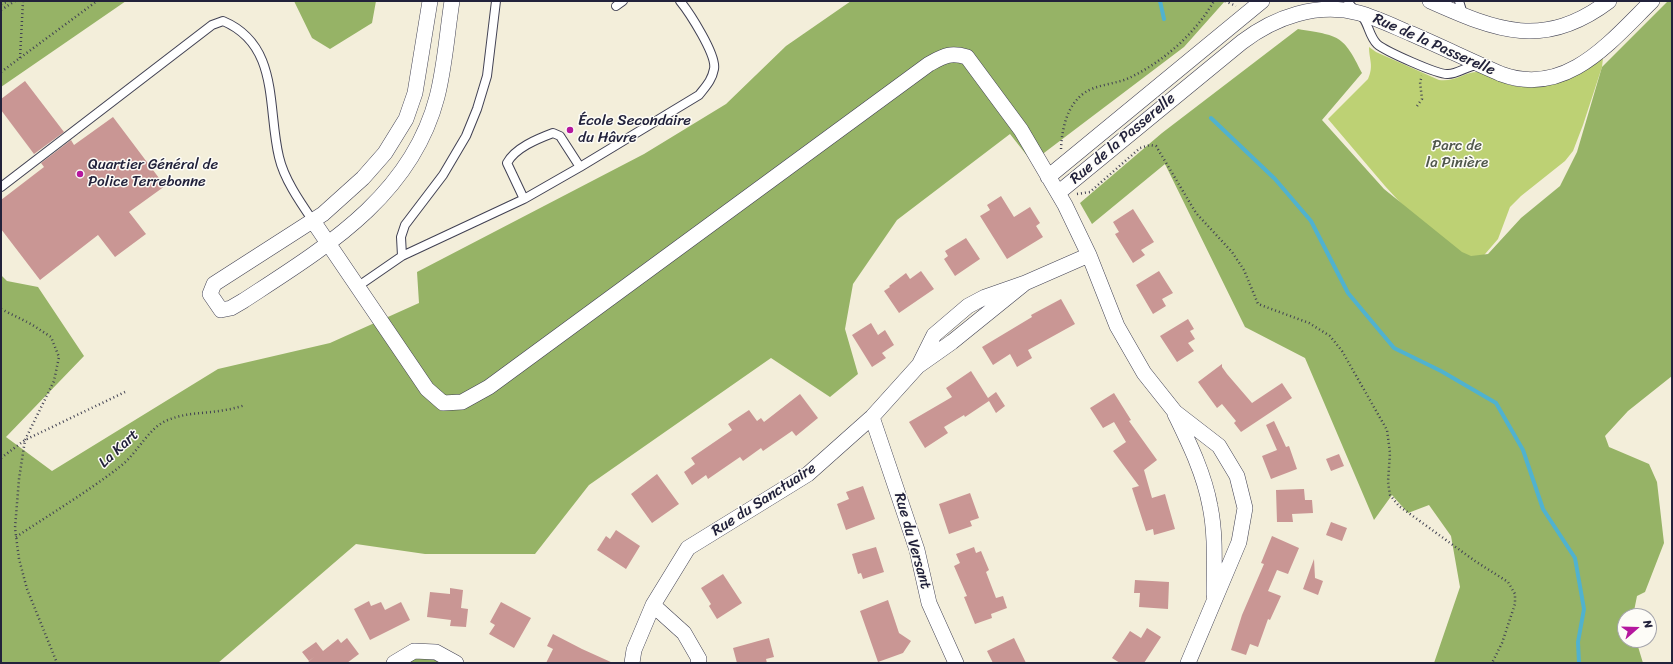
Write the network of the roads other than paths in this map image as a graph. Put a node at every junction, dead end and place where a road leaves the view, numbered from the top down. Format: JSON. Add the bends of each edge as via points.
{"nodes":[{"id":1,"x":430,"y":1,"type":"edge"},
{"id":2,"x":452,"y":1,"type":"edge"},
{"id":3,"x":496,"y":1,"type":"edge"},
{"id":4,"x":623,"y":1,"type":"edge"},
{"id":5,"x":680,"y":1,"type":"edge"},
{"id":6,"x":1262,"y":1,"type":"edge"},
{"id":7,"x":1348,"y":1,"type":"edge"},
{"id":8,"x":1430,"y":1,"type":"edge"},
{"id":9,"x":1459,"y":1,"type":"edge"},
{"id":10,"x":1609,"y":1,"type":"edge"},
{"id":11,"x":1652,"y":1,"type":"edge"},
{"id":12,"x":616,"y":6,"type":"dead end"},
{"id":13,"x":1358,"y":13,"type":"junction"},
{"id":14,"x":1465,"y":17,"type":"junction"},
{"id":15,"x":1480,"y":64,"type":"junction"},
{"id":16,"x":580,"y":167,"type":"junction"},
{"id":17,"x":1048,"y":177,"type":"junction"},
{"id":18,"x":1,"y":187,"type":"edge"},
{"id":19,"x":1065,"y":192,"type":"junction"},
{"id":20,"x":524,"y":199,"type":"junction"},
{"id":21,"x":313,"y":221,"type":"junction"},
{"id":22,"x":329,"y":244,"type":"junction"},
{"id":23,"x":1089,"y":255,"type":"junction"},
{"id":24,"x":402,"y":256,"type":"junction"},
{"id":25,"x":357,"y":287,"type":"junction"},
{"id":26,"x":1175,"y":412,"type":"junction"},
{"id":27,"x":872,"y":417,"type":"junction"},
{"id":28,"x":1214,"y":602,"type":"junction"},
{"id":29,"x":653,"y":605,"type":"junction"},
{"id":30,"x":394,"y":663,"type":"edge"},
{"id":31,"x":456,"y":663,"type":"edge"},
{"id":32,"x":632,"y":663,"type":"edge"},
{"id":33,"x":698,"y":663,"type":"edge"},
{"id":34,"x":956,"y":663,"type":"edge"},
{"id":35,"x":1188,"y":663,"type":"edge"}],
"edges":[{"from":1,"to":21,"type":"street","via":[[419,78],[399,131],[385,153],[363,178]]},
{"from":2,"to":22,"type":"street","via":[[437,98],[415,152],[378,200]]},
{"from":3,"to":24,"type":"lane","via":[[487,76],[477,109],[466,136],[443,175],[405,226],[401,237]]},
{"from":4,"to":12,"type":"lane"},
{"from":5,"to":16,"type":"lane","via":[[712,52],[715,67],[711,81],[699,95]]},
{"from":6,"to":17,"type":"street","name":"Rue de la Passerelle"},
{"from":7,"to":13,"type":"lane"},
{"from":8,"to":14,"type":"street"},
{"from":9,"to":14,"type":"lane"},
{"from":10,"to":14,"type":"street","via":[[1572,23],[1537,31],[1500,28]]},
{"from":11,"to":15,"type":"street","name":"Rue de la Passerelle","via":[[1593,57],[1566,74],[1528,80],[1510,77]]},
{"from":13,"to":15,"type":"street","name":"Rue de la Passerelle"},
{"from":13,"to":15,"type":"lane","via":[[1365,20],[1377,44],[1433,71],[1448,74]]},
{"from":13,"to":19,"type":"street","name":"Rue de la Passerelle","via":[[1339,10],[1305,12],[1285,17],[1260,29]]},
{"from":16,"to":20,"type":"lane"},
{"from":16,"to":20,"type":"lane","via":[[560,136],[553,133],[541,137],[511,155],[507,163]]},
{"from":17,"to":19,"type":"street"},
{"from":17,"to":25,"type":"street","via":[[1021,130],[977,69],[967,57],[955,54],[943,56],[908,78],[489,387],[462,402],[443,403],[427,390]]},
{"from":18,"to":21,"type":"lane","via":[[212,25],[223,21],[233,25],[252,42],[262,56],[267,73],[278,156],[283,170]]},
{"from":19,"to":23,"type":"street"},
{"from":20,"to":24,"type":"lane"},
{"from":21,"to":22,"type":"street"},
{"from":21,"to":22,"type":"street","via":[[218,280],[211,288],[211,298],[221,310],[231,308]]},
{"from":22,"to":25,"type":"street"},
{"from":23,"to":26,"type":"street","via":[[1117,326],[1144,373]]},
{"from":23,"to":27,"type":"street","name":"Rue du Sanctuaire","via":[[1025,283],[918,366]]},
{"from":24,"to":25,"type":"lane"},
{"from":26,"to":28,"type":"street","via":[[1202,474],[1210,505],[1214,537]]},
{"from":26,"to":28,"type":"street","via":[[1219,446],[1237,476],[1245,508],[1239,542]]},
{"from":27,"to":29,"type":"street","name":"Rue du Sanctuaire","via":[[808,474],[688,548]]},
{"from":27,"to":34,"type":"street","name":"Rue du Versant","via":[[917,550],[929,603]]},
{"from":28,"to":35,"type":"street"},
{"from":29,"to":32,"type":"street","name":"Rue du Sanctuaire","via":[[634,650]]},
{"from":29,"to":33,"type":"street","via":[[684,633],[699,659]]},
{"from":30,"to":31,"type":"street","via":[[414,651],[436,652]]}]}
